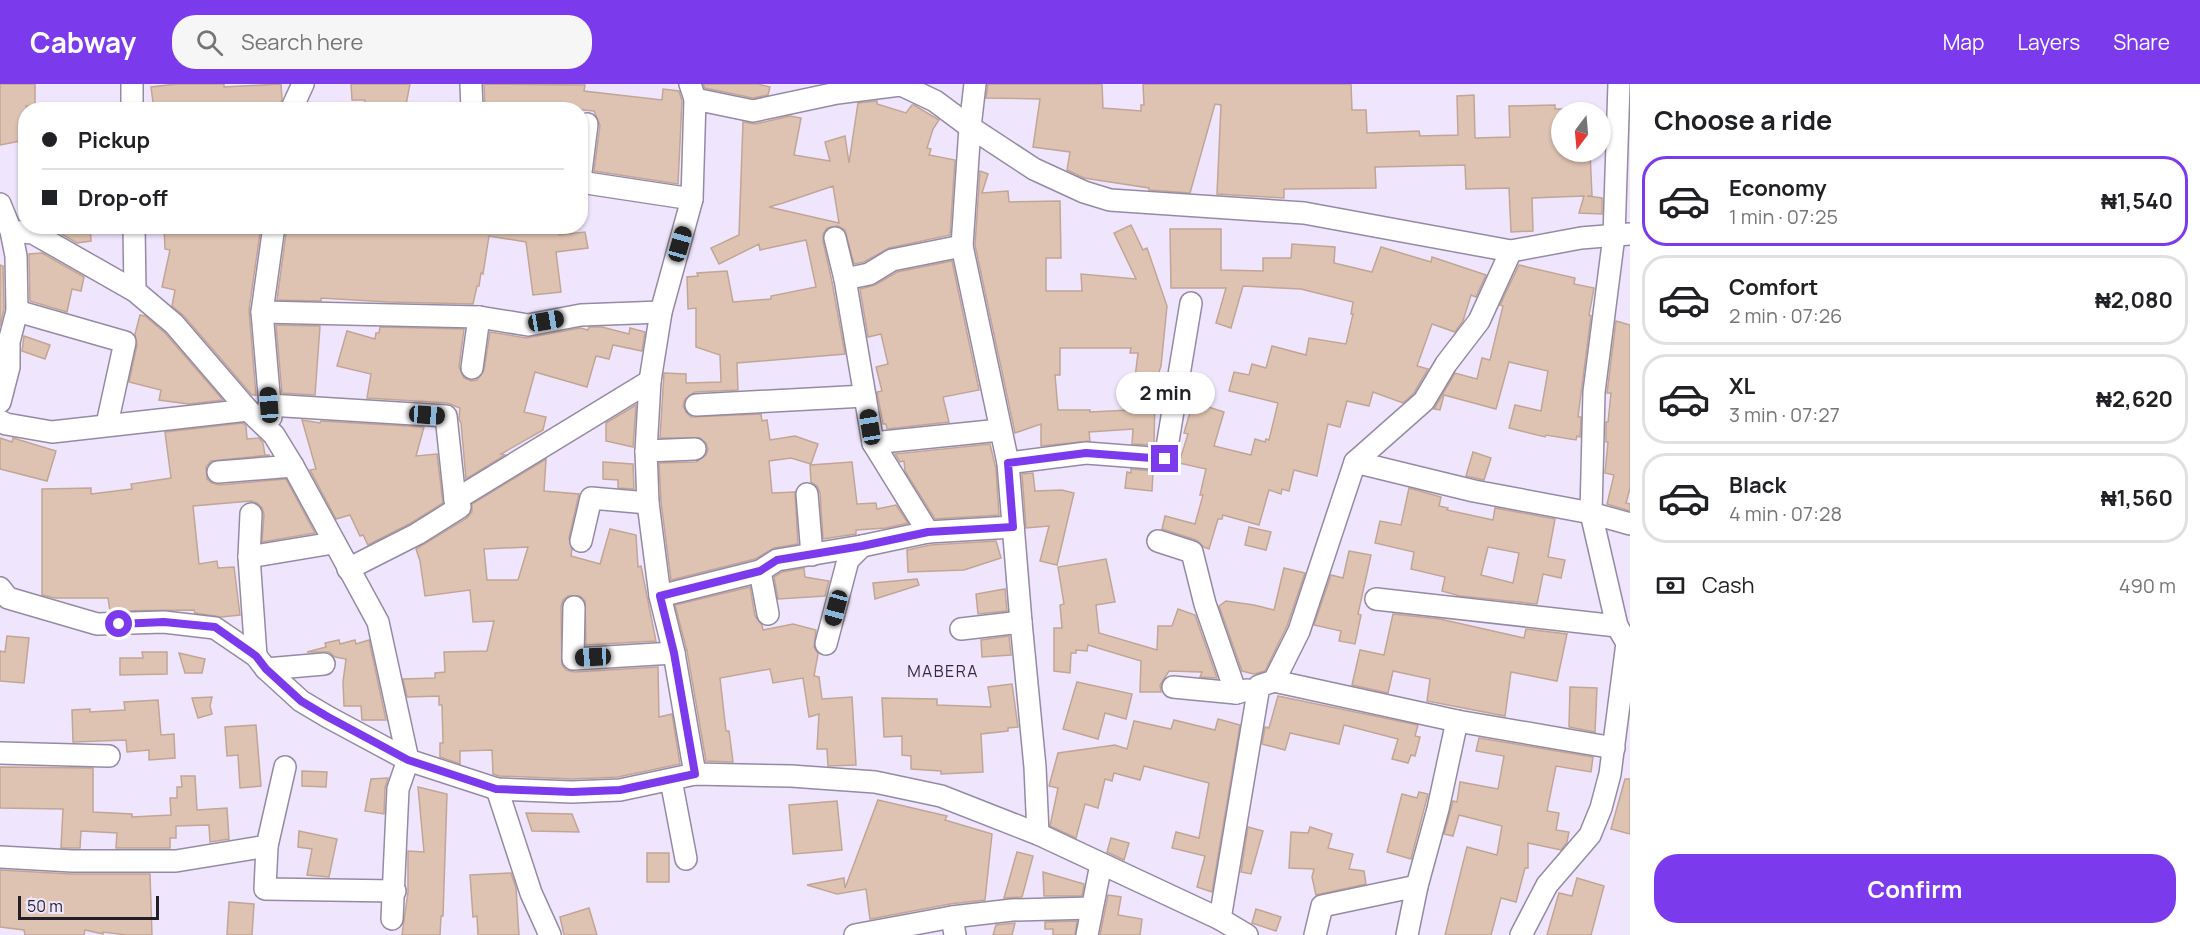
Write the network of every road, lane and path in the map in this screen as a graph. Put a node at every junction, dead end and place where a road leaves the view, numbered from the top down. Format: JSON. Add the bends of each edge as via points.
{"nodes":[{"id":1,"x":132,"y":84,"type":"edge"},
{"id":2,"x":303,"y":84,"type":"edge"},
{"id":3,"x":471,"y":84,"type":"edge"},
{"id":4,"x":900,"y":84,"type":"edge"},
{"id":5,"x":975,"y":84,"type":"edge"},
{"id":6,"x":1619,"y":84,"type":"edge"},
{"id":7,"x":693,"y":91,"type":"edge"},
{"id":8,"x":132,"y":102,"type":"edge"},
{"id":9,"x":295,"y":102,"type":"edge"},
{"id":10,"x":472,"y":102,"type":"edge"},
{"id":11,"x":970,"y":127,"type":"junction"},
{"id":12,"x":588,"y":182,"type":"edge"},
{"id":13,"x":693,"y":199,"type":"junction"},
{"id":14,"x":0,"y":204,"type":"edge"},
{"id":15,"x":11,"y":231,"type":"junction"},
{"id":16,"x":18,"y":232,"type":"edge"},
{"id":17,"x":35,"y":234,"type":"edge"},
{"id":18,"x":134,"y":234,"type":"edge"},
{"id":19,"x":273,"y":234,"type":"edge"},
{"id":20,"x":1622,"y":235,"type":"edge"},
{"id":21,"x":835,"y":238,"type":"dead end"},
{"id":22,"x":962,"y":246,"type":"junction"},
{"id":23,"x":1511,"y":251,"type":"junction"},
{"id":24,"x":845,"y":279,"type":"junction"},
{"id":25,"x":135,"y":291,"type":"junction"},
{"id":26,"x":1191,"y":303,"type":"dead end"},
{"id":27,"x":17,"y":311,"type":"junction"},
{"id":28,"x":262,"y":312,"type":"junction"},
{"id":29,"x":660,"y":312,"type":"junction"},
{"id":30,"x":479,"y":317,"type":"junction"},
{"id":31,"x":472,"y":368,"type":"dead end"},
{"id":32,"x":650,"y":381,"type":"junction"},
{"id":33,"x":865,"y":396,"type":"junction"},
{"id":34,"x":0,"y":402,"type":"edge"},
{"id":35,"x":269,"y":405,"type":"junction"},
{"id":36,"x":696,"y":405,"type":"dead end"},
{"id":37,"x":248,"y":410,"type":"junction"},
{"id":38,"x":0,"y":421,"type":"edge"},
{"id":39,"x":107,"y":424,"type":"junction"},
{"id":40,"x":1000,"y":430,"type":"junction"},
{"id":41,"x":274,"y":435,"type":"junction"},
{"id":42,"x":873,"y":443,"type":"junction"},
{"id":43,"x":695,"y":449,"type":"dead end"},
{"id":44,"x":646,"y":451,"type":"junction"},
{"id":45,"x":1355,"y":462,"type":"junction"},
{"id":46,"x":1008,"y":463,"type":"junction"},
{"id":47,"x":293,"y":466,"type":"junction"},
{"id":48,"x":218,"y":472,"type":"dead end"},
{"id":49,"x":807,"y":494,"type":"dead end"},
{"id":50,"x":455,"y":500,"type":"junction"},
{"id":51,"x":648,"y":503,"type":"junction"},
{"id":52,"x":1591,"y":513,"type":"junction"},
{"id":53,"x":251,"y":514,"type":"dead end"},
{"id":54,"x":1630,"y":524,"type":"edge"},
{"id":55,"x":1013,"y":527,"type":"junction"},
{"id":56,"x":928,"y":532,"type":"junction"},
{"id":57,"x":581,"y":541,"type":"dead end"},
{"id":58,"x":1158,"y":541,"type":"dead end"},
{"id":59,"x":333,"y":543,"type":"junction"},
{"id":60,"x":862,"y":546,"type":"junction"},
{"id":61,"x":812,"y":555,"type":"junction"},
{"id":62,"x":249,"y":557,"type":"junction"},
{"id":63,"x":348,"y":569,"type":"junction"},
{"id":64,"x":760,"y":571,"type":"junction"},
{"id":65,"x":660,"y":596,"type":"junction"},
{"id":66,"x":3,"y":600,"type":"edge"},
{"id":67,"x":1376,"y":600,"type":"dead end"},
{"id":68,"x":574,"y":607,"type":"dead end"},
{"id":69,"x":768,"y":614,"type":"dead end"},
{"id":70,"x":1021,"y":622,"type":"junction"},
{"id":71,"x":961,"y":629,"type":"dead end"},
{"id":72,"x":1625,"y":636,"type":"edge"},
{"id":73,"x":826,"y":644,"type":"dead end"},
{"id":74,"x":674,"y":653,"type":"junction"},
{"id":75,"x":261,"y":663,"type":"junction"},
{"id":76,"x":324,"y":664,"type":"dead end"},
{"id":77,"x":1266,"y":683,"type":"junction"},
{"id":78,"x":1173,"y":687,"type":"dead end"},
{"id":79,"x":1236,"y":693,"type":"junction"},
{"id":80,"x":1456,"y":721,"type":"junction"},
{"id":81,"x":1614,"y":748,"type":"junction"},
{"id":82,"x":0,"y":753,"type":"edge"},
{"id":83,"x":109,"y":756,"type":"dead end"},
{"id":84,"x":408,"y":760,"type":"junction"},
{"id":85,"x":285,"y":767,"type":"dead end"},
{"id":86,"x":695,"y":774,"type":"junction"},
{"id":87,"x":1620,"y":774,"type":"edge"},
{"id":88,"x":671,"y":780,"type":"junction"},
{"id":89,"x":496,"y":789,"type":"junction"},
{"id":90,"x":1038,"y":834,"type":"junction"},
{"id":91,"x":267,"y":846,"type":"junction"},
{"id":92,"x":0,"y":857,"type":"edge"},
{"id":93,"x":686,"y":859,"type":"dead end"},
{"id":94,"x":1101,"y":864,"type":"junction"},
{"id":95,"x":1417,"y":886,"type":"junction"},
{"id":96,"x":394,"y":891,"type":"junction"},
{"id":97,"x":1092,"y":908,"type":"junction"},
{"id":98,"x":392,"y":919,"type":"dead end"},
{"id":99,"x":1220,"y":919,"type":"junction"},
{"id":100,"x":953,"y":926,"type":"edge"},
{"id":101,"x":550,"y":935,"type":"edge"},
{"id":102,"x":855,"y":935,"type":"edge"},
{"id":103,"x":1088,"y":935,"type":"edge"},
{"id":104,"x":1247,"y":935,"type":"edge"},
{"id":105,"x":1315,"y":935,"type":"edge"},
{"id":106,"x":1407,"y":935,"type":"edge"},
{"id":107,"x":1521,"y":935,"type":"edge"}],
"edges":[{"from":1,"to":8,"type":"street"},
{"from":2,"to":9,"type":"street"},
{"from":3,"to":10,"type":"street"},
{"from":4,"to":7,"type":"street","via":[[753,111]]},
{"from":4,"to":11,"type":"street","via":[[935,101]]},
{"from":5,"to":11,"type":"street"},
{"from":6,"to":20,"type":"street"},
{"from":7,"to":13,"type":"street"},
{"from":11,"to":22,"type":"street"},
{"from":11,"to":23,"type":"street","via":[[1034,169],[1110,200],[1304,213]]},
{"from":12,"to":13,"type":"street"},
{"from":13,"to":29,"type":"street"},
{"from":14,"to":15,"type":"street"},
{"from":15,"to":16,"type":"street"},
{"from":15,"to":27,"type":"street","via":[[16,256]]},
{"from":17,"to":25,"type":"street"},
{"from":18,"to":25,"type":"street"},
{"from":19,"to":28,"type":"street"},
{"from":20,"to":23,"type":"street"},
{"from":20,"to":52,"type":"street","via":[[1594,392]]},
{"from":21,"to":24,"type":"street"},
{"from":22,"to":24,"type":"street","via":[[892,260],[869,274]]},
{"from":22,"to":40,"type":"street"},
{"from":23,"to":45,"type":"street","via":[[1479,321],[1424,401]]},
{"from":24,"to":33,"type":"street"},
{"from":25,"to":37,"type":"street","via":[[174,324]]},
{"from":26,"to":46,"type":"street","via":[[1165,459],[1086,453]]},
{"from":27,"to":34,"type":"street"},
{"from":27,"to":39,"type":"street","via":[[124,342]]},
{"from":28,"to":30,"type":"street"},
{"from":28,"to":35,"type":"street"},
{"from":29,"to":30,"type":"street","via":[[581,315],[528,325]]},
{"from":29,"to":32,"type":"street"},
{"from":30,"to":31,"type":"street"},
{"from":32,"to":44,"type":"street"},
{"from":32,"to":50,"type":"street"},
{"from":33,"to":36,"type":"street"},
{"from":33,"to":42,"type":"street"},
{"from":35,"to":41,"type":"street"},
{"from":35,"to":50,"type":"street","via":[[446,416]]},
{"from":37,"to":39,"type":"street"},
{"from":37,"to":41,"type":"street"},
{"from":38,"to":39,"type":"street","via":[[52,432]]},
{"from":40,"to":42,"type":"street"},
{"from":40,"to":46,"type":"street"},
{"from":41,"to":47,"type":"street"},
{"from":42,"to":56,"type":"street"},
{"from":43,"to":44,"type":"street"},
{"from":44,"to":51,"type":"street"},
{"from":45,"to":52,"type":"street","via":[[1474,491]]},
{"from":45,"to":77,"type":"street","via":[[1299,631]]},
{"from":46,"to":55,"type":"street"},
{"from":47,"to":48,"type":"street"},
{"from":47,"to":59,"type":"street"},
{"from":49,"to":61,"type":"street"},
{"from":50,"to":63,"type":"street","via":[[460,507]]},
{"from":51,"to":57,"type":"street","via":[[591,498]]},
{"from":51,"to":65,"type":"street"},
{"from":52,"to":54,"type":"street"},
{"from":52,"to":72,"type":"street"},
{"from":53,"to":62,"type":"street"},
{"from":55,"to":56,"type":"street"},
{"from":55,"to":70,"type":"street"},
{"from":56,"to":60,"type":"street"},
{"from":58,"to":79,"type":"street","via":[[1192,552],[1205,604]]},
{"from":59,"to":62,"type":"street"},
{"from":59,"to":63,"type":"street"},
{"from":60,"to":61,"type":"street"},
{"from":60,"to":73,"type":"street","via":[[848,560]]},
{"from":61,"to":64,"type":"street","via":[[777,560]]},
{"from":62,"to":75,"type":"street"},
{"from":63,"to":84,"type":"street","via":[[378,622]]},
{"from":64,"to":65,"type":"street"},
{"from":64,"to":69,"type":"street"},
{"from":65,"to":74,"type":"street"},
{"from":66,"to":75,"type":"street","via":[[97,624],[164,622],[215,627]]},
{"from":67,"to":72,"type":"street"},
{"from":68,"to":74,"type":"street","via":[[573,659]]},
{"from":70,"to":71,"type":"street"},
{"from":70,"to":90,"type":"street"},
{"from":72,"to":81,"type":"street"},
{"from":74,"to":86,"type":"street"},
{"from":75,"to":76,"type":"street"},
{"from":75,"to":84,"type":"street","via":[[301,701]]},
{"from":77,"to":79,"type":"street"},
{"from":77,"to":80,"type":"street"},
{"from":77,"to":99,"type":"street"},
{"from":78,"to":79,"type":"street"},
{"from":80,"to":81,"type":"street"},
{"from":80,"to":95,"type":"street"},
{"from":81,"to":87,"type":"street"},
{"from":82,"to":83,"type":"street"},
{"from":84,"to":89,"type":"street"},
{"from":84,"to":96,"type":"street","via":[[398,789]]},
{"from":85,"to":91,"type":"street"},
{"from":86,"to":88,"type":"street"},
{"from":86,"to":90,"type":"street","via":[[875,782],[941,796]]},
{"from":87,"to":107,"type":"street","via":[[1590,835],[1547,885]]},
{"from":88,"to":89,"type":"street","via":[[620,790]]},
{"from":88,"to":93,"type":"street"},
{"from":89,"to":101,"type":"street","via":[[531,893]]},
{"from":90,"to":94,"type":"street"},
{"from":91,"to":92,"type":"street","via":[[176,861]]},
{"from":91,"to":96,"type":"street","via":[[265,889]]},
{"from":94,"to":97,"type":"street"},
{"from":94,"to":99,"type":"street"},
{"from":95,"to":105,"type":"street","via":[[1322,906]]},
{"from":95,"to":106,"type":"street"},
{"from":96,"to":98,"type":"street"},
{"from":97,"to":100,"type":"street","via":[[1012,910]]},
{"from":97,"to":103,"type":"street"},
{"from":99,"to":104,"type":"street"},
{"from":100,"to":102,"type":"street"}]}
